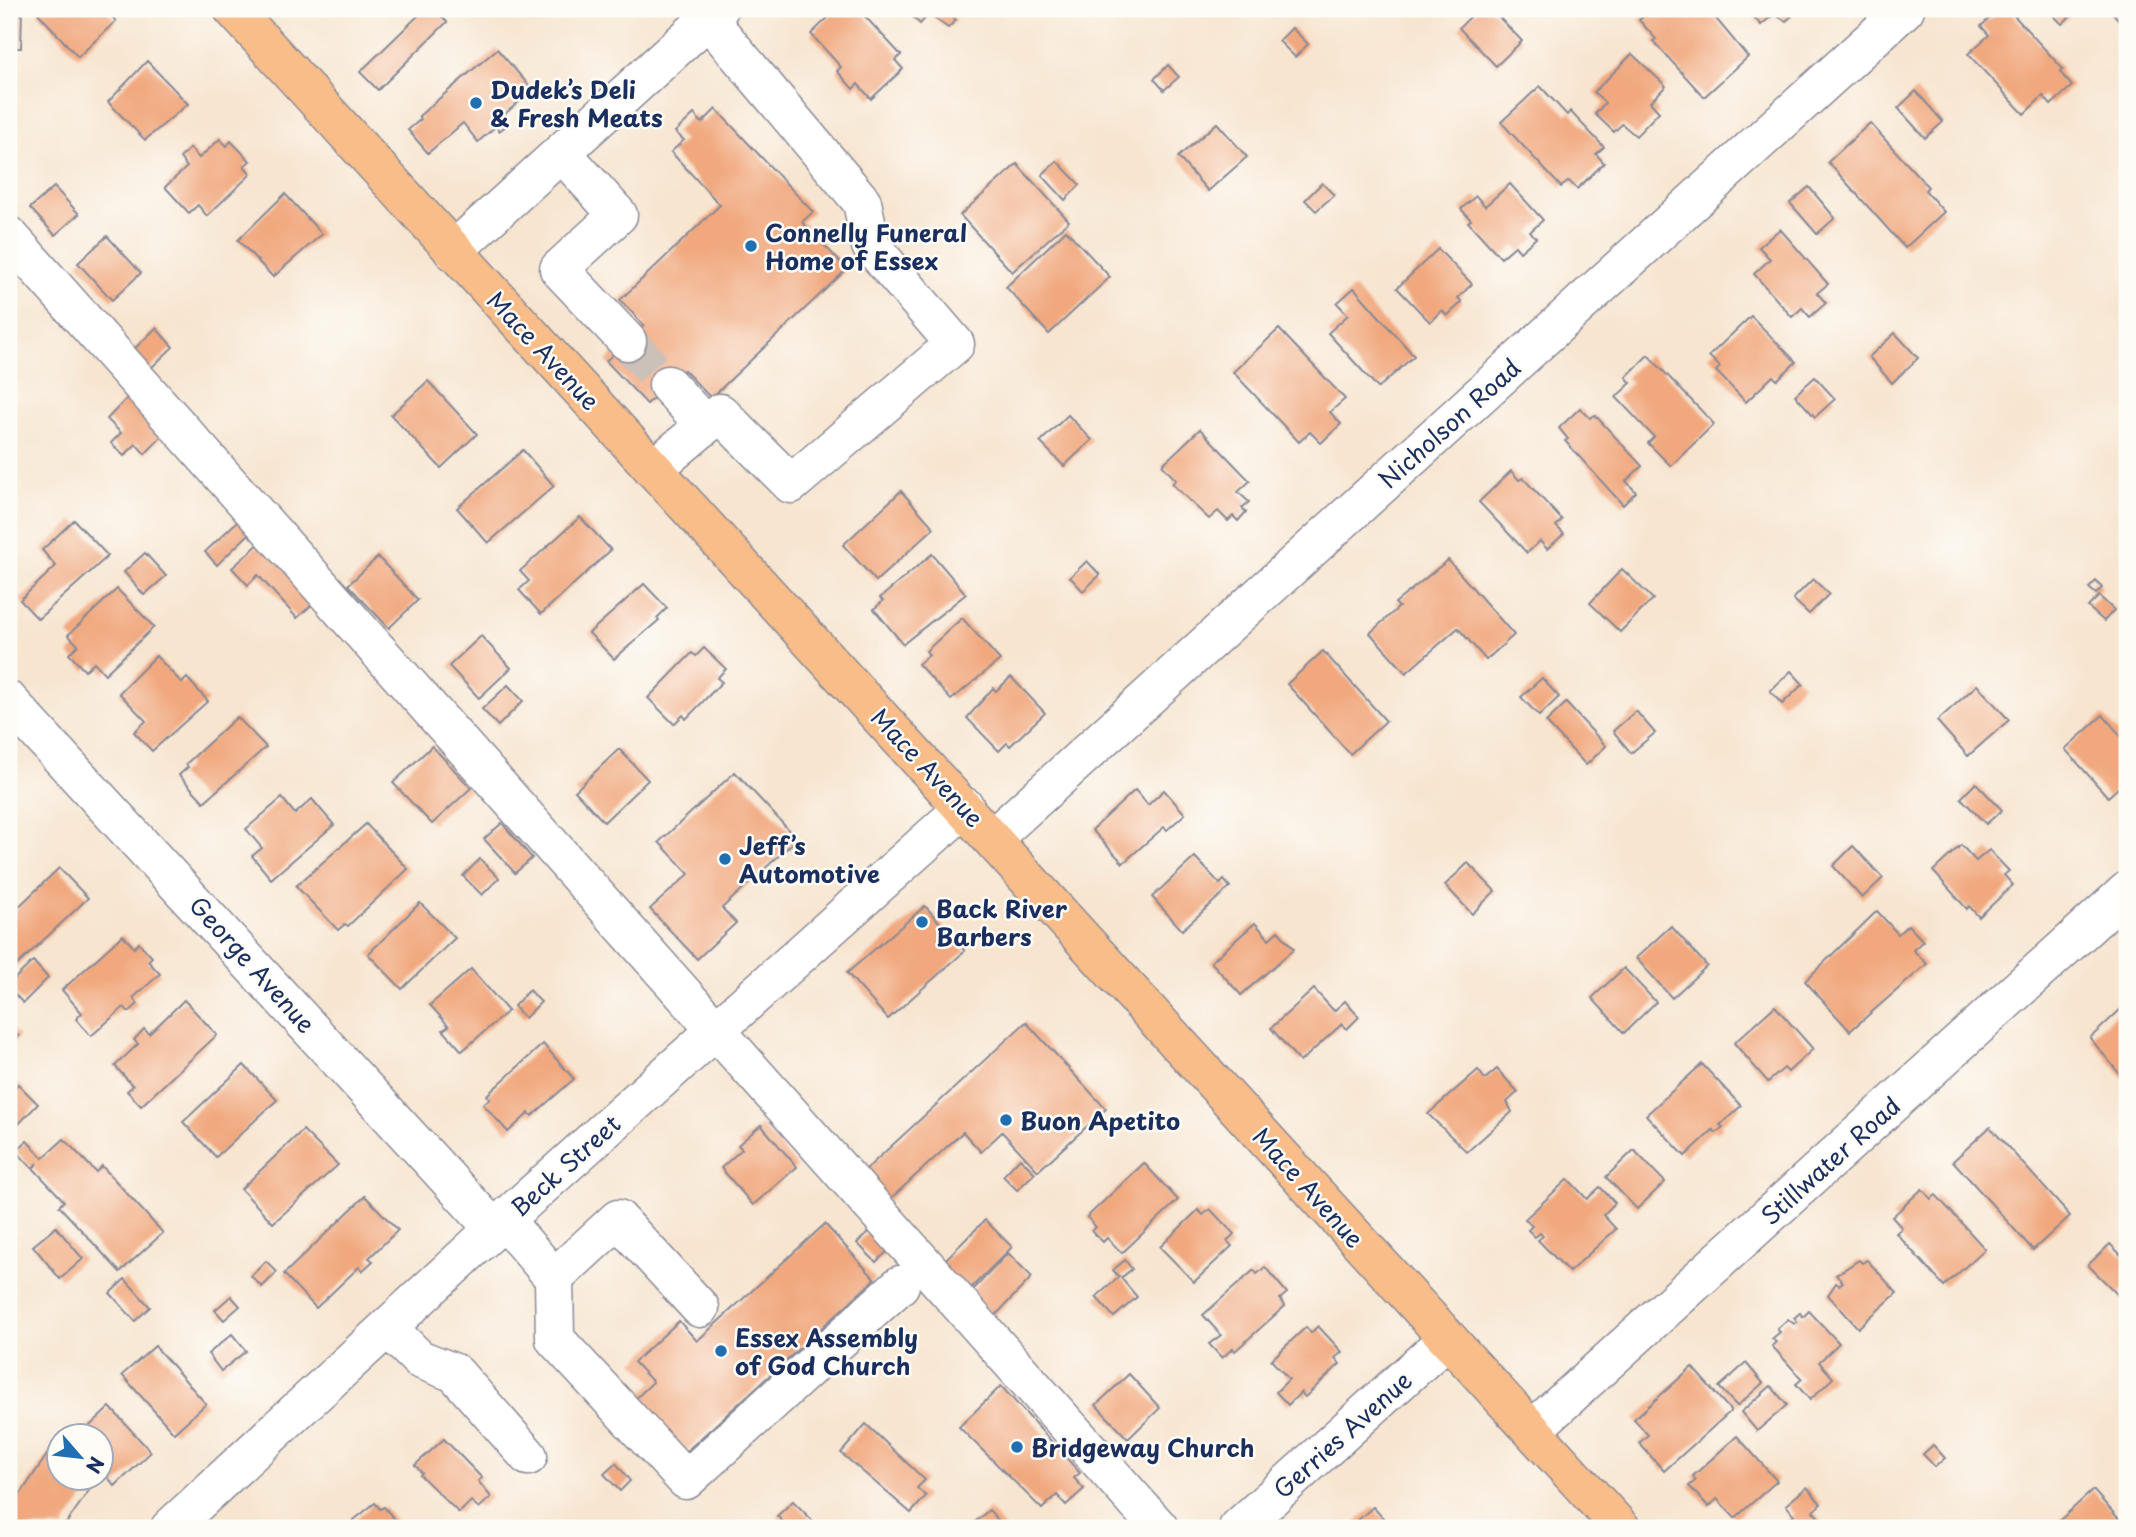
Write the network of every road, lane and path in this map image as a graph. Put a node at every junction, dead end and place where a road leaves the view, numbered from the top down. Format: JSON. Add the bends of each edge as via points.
{"nodes":[{"id":1,"x":233,"y":9,"type":"edge"},
{"id":2,"x":1905,"y":9,"type":"edge"},
{"id":3,"x":713,"y":14,"type":"edge"},
{"id":4,"x":562,"y":153,"type":"junction"},
{"id":5,"x":9,"y":236,"type":"edge"},
{"id":6,"x":453,"y":251,"type":"junction"},
{"id":7,"x":627,"y":341,"type":"tunnel mouth"},
{"id":8,"x":668,"y":385,"type":"tunnel mouth"},
{"id":9,"x":705,"y":425,"type":"junction"},
{"id":10,"x":653,"y":469,"type":"junction"},
{"id":11,"x":9,"y":701,"type":"edge"},
{"id":12,"x":965,"y":807,"type":"junction"},
{"id":13,"x":993,"y":838,"type":"junction"},
{"id":14,"x":2127,"y":891,"type":"edge"},
{"id":15,"x":715,"y":1031,"type":"junction"},
{"id":16,"x":499,"y":1224,"type":"junction"},
{"id":17,"x":554,"y":1278,"type":"junction"},
{"id":18,"x":900,"y":1285,"type":"dead end"},
{"id":19,"x":700,"y":1308,"type":"dead end"},
{"id":20,"x":388,"y":1328,"type":"junction"},
{"id":21,"x":1447,"y":1339,"type":"junction"},
{"id":22,"x":1532,"y":1430,"type":"junction"},
{"id":23,"x":528,"y":1456,"type":"dead end"},
{"id":24,"x":170,"y":1528,"type":"edge"},
{"id":25,"x":1159,"y":1528,"type":"edge"},
{"id":26,"x":1238,"y":1528,"type":"edge"},
{"id":27,"x":1621,"y":1528,"type":"edge"}],
"edges":[{"from":1,"to":6,"type":"main road","name":"Mace Avenue"},
{"from":2,"to":13,"type":"street","name":"Nicholson Road"},
{"from":3,"to":4,"type":"street"},
{"from":3,"to":9,"type":"street","via":[[862,202],[871,246],[955,344],[791,484],[720,413]]},
{"from":4,"to":6,"type":"street"},
{"from":4,"to":7,"type":"street","via":[[618,215],[559,269]]},
{"from":5,"to":15,"type":"street"},
{"from":6,"to":10,"type":"main road","name":"Mace Avenue"},
{"from":8,"to":9,"type":"street"},
{"from":9,"to":10,"type":"street"},
{"from":10,"to":12,"type":"main road","name":"Mace Avenue"},
{"from":11,"to":16,"type":"street","name":"George Avenue"},
{"from":12,"to":13,"type":"main road","name":"Mace Avenue"},
{"from":12,"to":15,"type":"street","name":"Beck Street"},
{"from":13,"to":21,"type":"main road","name":"Mace Avenue"},
{"from":14,"to":22,"type":"street","name":"Stillwater Road"},
{"from":15,"to":16,"type":"street","name":"Beck Street"},
{"from":15,"to":25,"type":"street"},
{"from":16,"to":17,"type":"street","name":"George Avenue"},
{"from":16,"to":20,"type":"street","name":"Beck Street"},
{"from":17,"to":18,"type":"street","via":[[555,1339],[686,1480]]},
{"from":17,"to":19,"type":"street","via":[[618,1219]]},
{"from":20,"to":23,"type":"street","via":[[419,1359],[455,1373]]},
{"from":20,"to":24,"type":"street","name":"Beck Street"},
{"from":21,"to":22,"type":"main road","name":"Mace Avenue"},
{"from":21,"to":26,"type":"street","name":"Gerries Avenue"},
{"from":22,"to":27,"type":"main road","name":"Mace Avenue"}]}
